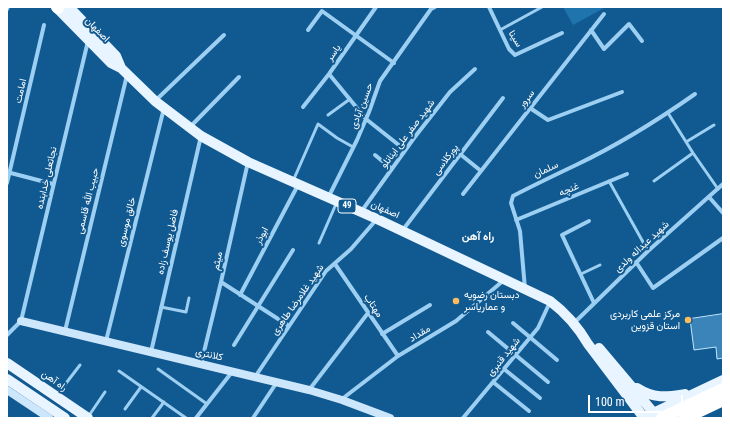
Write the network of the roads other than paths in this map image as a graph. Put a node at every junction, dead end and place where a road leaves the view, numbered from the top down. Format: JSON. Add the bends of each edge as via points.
{"nodes":[{"id":1,"x":60,"y":7,"type":"edge"},
{"id":2,"x":376,"y":7,"type":"edge"},
{"id":3,"x":435,"y":7,"type":"edge"},
{"id":4,"x":488,"y":7,"type":"edge"},
{"id":5,"x":542,"y":7,"type":"edge"},
{"id":6,"x":604,"y":14,"type":"dead end"},
{"id":7,"x":44,"y":25,"type":"dead end"},
{"id":8,"x":308,"y":30,"type":"dead end"},
{"id":9,"x":500,"y":30,"type":"junction"},
{"id":10,"x":591,"y":30,"type":"junction"},
{"id":11,"x":562,"y":33,"type":"dead end"},
{"id":12,"x":224,"y":35,"type":"dead end"},
{"id":13,"x":357,"y":36,"type":"junction"},
{"id":14,"x":88,"y":39,"type":"junction"},
{"id":15,"x":642,"y":41,"type":"dead end"},
{"id":16,"x":394,"y":62,"type":"junction"},
{"id":17,"x":474,"y":69,"type":"dead end"},
{"id":18,"x":124,"y":71,"type":"junction"},
{"id":19,"x":329,"y":74,"type":"junction"},
{"id":20,"x":239,"y":77,"type":"dead end"},
{"id":21,"x":622,"y":92,"type":"dead end"},
{"id":22,"x":695,"y":94,"type":"dead end"},
{"id":23,"x":503,"y":98,"type":"dead end"},
{"id":24,"x":350,"y":99,"type":"junction"},
{"id":25,"x":155,"y":101,"type":"junction"},
{"id":26,"x":164,"y":107,"type":"junction"},
{"id":27,"x":303,"y":107,"type":"dead end"},
{"id":28,"x":530,"y":108,"type":"junction"},
{"id":29,"x":668,"y":113,"type":"junction"},
{"id":30,"x":328,"y":115,"type":"dead end"},
{"id":31,"x":366,"y":119,"type":"junction"},
{"id":32,"x":714,"y":125,"type":"dead end"},
{"id":33,"x":190,"y":128,"type":"junction"},
{"id":34,"x":201,"y":136,"type":"junction"},
{"id":35,"x":686,"y":142,"type":"junction"},
{"id":36,"x":354,"y":147,"type":"junction"},
{"id":37,"x":405,"y":150,"type":"junction"},
{"id":38,"x":693,"y":153,"type":"junction"},
{"id":39,"x":460,"y":154,"type":"junction"},
{"id":40,"x":375,"y":155,"type":"dead end"},
{"id":41,"x":248,"y":162,"type":"junction"},
{"id":42,"x":392,"y":169,"type":"junction"},
{"id":43,"x":481,"y":171,"type":"junction"},
{"id":44,"x":8,"y":173,"type":"edge"},
{"id":45,"x":627,"y":174,"type":"dead end"},
{"id":46,"x":610,"y":181,"type":"junction"},
{"id":47,"x":654,"y":181,"type":"dead end"},
{"id":48,"x":7,"y":183,"type":"edge"},
{"id":49,"x":54,"y":184,"type":"junction"},
{"id":50,"x":295,"y":184,"type":"junction"},
{"id":51,"x":723,"y":184,"type":"edge"},
{"id":52,"x":718,"y":188,"type":"junction"},
{"id":53,"x":463,"y":194,"type":"dead end"},
{"id":54,"x":709,"y":197,"type":"junction"},
{"id":55,"x":332,"y":200,"type":"junction"},
{"id":56,"x":361,"y":212,"type":"junction"},
{"id":57,"x":723,"y":213,"type":"edge"},
{"id":58,"x":377,"y":219,"type":"junction"},
{"id":59,"x":516,"y":220,"type":"junction"},
{"id":60,"x":589,"y":222,"type":"dead end"},
{"id":61,"x":401,"y":231,"type":"junction"},
{"id":62,"x":723,"y":238,"type":"edge"},
{"id":63,"x":319,"y":243,"type":"dead end"},
{"id":64,"x":293,"y":250,"type":"dead end"},
{"id":65,"x":648,"y":251,"type":"junction"},
{"id":66,"x":636,"y":262,"type":"junction"},
{"id":67,"x":335,"y":264,"type":"junction"},
{"id":68,"x":600,"y":265,"type":"dead end"},
{"id":69,"x":581,"y":274,"type":"junction"},
{"id":70,"x":505,"y":279,"type":"junction"},
{"id":71,"x":221,"y":282,"type":"junction"},
{"id":72,"x":525,"y":289,"type":"junction"},
{"id":73,"x":240,"y":295,"type":"junction"},
{"id":74,"x":189,"y":298,"type":"dead end"},
{"id":75,"x":550,"y":301,"type":"junction"},
{"id":76,"x":594,"y":303,"type":"junction"},
{"id":77,"x":430,"y":305,"type":"dead end"},
{"id":78,"x":161,"y":307,"type":"junction"},
{"id":79,"x":258,"y":307,"type":"junction"},
{"id":80,"x":368,"y":313,"type":"junction"},
{"id":81,"x":21,"y":321,"type":"junction"},
{"id":82,"x":513,"y":323,"type":"dead end"},
{"id":83,"x":574,"y":323,"type":"junction"},
{"id":84,"x":289,"y":326,"type":"junction"},
{"id":85,"x":65,"y":331,"type":"junction"},
{"id":86,"x":488,"y":332,"type":"dead end"},
{"id":87,"x":581,"y":332,"type":"junction"},
{"id":88,"x":382,"y":334,"type":"junction"},
{"id":89,"x":7,"y":335,"type":"edge"},
{"id":90,"x":530,"y":337,"type":"junction"},
{"id":91,"x":106,"y":341,"type":"junction"},
{"id":92,"x":234,"y":345,"type":"dead end"},
{"id":93,"x":151,"y":352,"type":"junction"},
{"id":94,"x":515,"y":355,"type":"junction"},
{"id":95,"x":398,"y":356,"type":"junction"},
{"id":96,"x":557,"y":360,"type":"dead end"},
{"id":97,"x":7,"y":363,"type":"edge"},
{"id":98,"x":201,"y":364,"type":"junction"},
{"id":99,"x":80,"y":365,"type":"dead end"},
{"id":100,"x":158,"y":369,"type":"dead end"},
{"id":101,"x":504,"y":369,"type":"junction"},
{"id":102,"x":119,"y":371,"type":"dead end"},
{"id":103,"x":232,"y":371,"type":"junction"},
{"id":104,"x":255,"y":377,"type":"junction"},
{"id":105,"x":7,"y":379,"type":"edge"},
{"id":106,"x":723,"y":380,"type":"edge"},
{"id":107,"x":277,"y":382,"type":"junction"},
{"id":108,"x":493,"y":382,"type":"junction"},
{"id":109,"x":548,"y":382,"type":"dead end"},
{"id":110,"x":629,"y":383,"type":"junction"},
{"id":111,"x":141,"y":387,"type":"junction"},
{"id":112,"x":723,"y":389,"type":"edge"},
{"id":113,"x":7,"y":390,"type":"edge"},
{"id":114,"x":309,"y":390,"type":"junction"},
{"id":115,"x":105,"y":392,"type":"dead end"},
{"id":116,"x":695,"y":393,"type":"junction"},
{"id":117,"x":56,"y":396,"type":"junction"},
{"id":118,"x":540,"y":398,"type":"dead end"},
{"id":119,"x":342,"y":400,"type":"junction"},
{"id":120,"x":723,"y":400,"type":"edge"},
{"id":121,"x":164,"y":402,"type":"junction"},
{"id":122,"x":207,"y":404,"type":"junction"},
{"id":123,"x":723,"y":406,"type":"edge"},
{"id":124,"x":125,"y":409,"type":"dead end"},
{"id":125,"x":529,"y":411,"type":"dead end"},
{"id":126,"x":658,"y":416,"type":"edge"},
{"id":127,"x":49,"y":418,"type":"edge"},
{"id":128,"x":65,"y":418,"type":"edge"},
{"id":129,"x":88,"y":418,"type":"edge"},
{"id":130,"x":152,"y":418,"type":"edge"},
{"id":131,"x":186,"y":418,"type":"edge"},
{"id":132,"x":196,"y":418,"type":"edge"},
{"id":133,"x":253,"y":418,"type":"edge"},
{"id":134,"x":390,"y":418,"type":"edge"},
{"id":135,"x":463,"y":418,"type":"edge"},
{"id":136,"x":643,"y":418,"type":"edge"},
{"id":137,"x":685,"y":418,"type":"edge"},
{"id":138,"x":698,"y":418,"type":"edge"}],
"edges":[{"from":1,"to":14,"type":"main road","name":"اصفهان","number":"49"},
{"from":1,"to":18,"type":"main road","name":"اصفهان","number":"49","via":[[116,56]]},
{"from":2,"to":13,"type":"street","name":"یاسر"},
{"from":3,"to":16,"type":"street","name":"حسین آبادی","via":[[431,9]]},
{"from":4,"to":9,"type":"street","name":"سینا"},
{"from":5,"to":9,"type":"lane"},
{"from":6,"to":10,"type":"street","name":"سرور"},
{"from":7,"to":44,"type":"street","name":"امامت"},
{"from":8,"to":13,"type":"street","via":[[322,11]]},
{"from":9,"to":11,"type":"street","name":"سینا","via":[[509,49],[515,55]]},
{"from":10,"to":15,"type":"street","via":[[604,49],[629,24]]},
{"from":10,"to":28,"type":"street","name":"سرور"},
{"from":12,"to":25,"type":"street"},
{"from":13,"to":16,"type":"street"},
{"from":13,"to":19,"type":"street","name":"یاسر"},
{"from":14,"to":18,"type":"main road","name":"اصفهان","number":"49","via":[[111,63]]},
{"from":14,"to":49,"type":"street","name":"نجاتعلی خدابنده"},
{"from":16,"to":31,"type":"street","name":"حسین آبادی","via":[[380,81]]},
{"from":17,"to":37,"type":"street","name":"شهید صفر علی اینانلو","via":[[450,92]]},
{"from":18,"to":25,"type":"main road","name":"اصفهان","number":"49"},
{"from":18,"to":85,"type":"street","name":"حبیب الله قاسمی"},
{"from":19,"to":24,"type":"street"},
{"from":19,"to":27,"type":"street","name":"یاسر"},
{"from":20,"to":33,"type":"street"},
{"from":21,"to":28,"type":"street","via":[[548,120]]},
{"from":22,"to":29,"type":"street"},
{"from":23,"to":39,"type":"street","name":"پورکلاسی"},
{"from":24,"to":30,"type":"lane"},
{"from":24,"to":31,"type":"street"},
{"from":25,"to":26,"type":"main road","name":"اصفهان","number":"49"},
{"from":26,"to":33,"type":"main road","name":"اصفهان","number":"49"},
{"from":26,"to":91,"type":"street","name":"خالق موسوی"},
{"from":28,"to":43,"type":"street","name":"سرور"},
{"from":29,"to":35,"type":"lane"},
{"from":29,"to":59,"type":"street","name":"سلمان","via":[[577,165],[513,196],[511,203]]},
{"from":31,"to":36,"type":"street","name":"حسین آبادی"},
{"from":31,"to":37,"type":"street"},
{"from":32,"to":35,"type":"lane"},
{"from":33,"to":34,"type":"main road","name":"اصفهان","number":"49"},
{"from":34,"to":41,"type":"main road","name":"اصفهان","number":"49"},
{"from":34,"to":78,"type":"street","name":"فاضل یوسف زاده"},
{"from":35,"to":38,"type":"lane"},
{"from":36,"to":50,"type":"lane","via":[[318,124]]},
{"from":36,"to":55,"type":"street","name":"حسین آبادی"},
{"from":37,"to":42,"type":"street","name":"شهید صفر علی اینانلو"},
{"from":38,"to":47,"type":"lane"},
{"from":38,"to":52,"type":"lane"},
{"from":39,"to":43,"type":"street"},
{"from":39,"to":61,"type":"street","name":"پورکلاسی"},
{"from":40,"to":42,"type":"street"},
{"from":41,"to":50,"type":"main road","name":"اصفهان","number":"49"},
{"from":41,"to":71,"type":"street","name":"میثم"},
{"from":42,"to":56,"type":"street","name":"شهید صفر علی اینانلو"},
{"from":43,"to":53,"type":"street","name":"سرور"},
{"from":44,"to":48,"type":"street","name":"امامت"},
{"from":44,"to":49,"type":"street"},
{"from":45,"to":46,"type":"street","name":"غنچه"},
{"from":46,"to":59,"type":"street","name":"غنچه"},
{"from":46,"to":65,"type":"lane"},
{"from":49,"to":81,"type":"street","name":"نجاتعلی خدابنده"},
{"from":50,"to":55,"type":"main road","name":"اصفهان","number":"49"},
{"from":50,"to":73,"type":"street","name":"ابوذر"},
{"from":51,"to":52,"type":"street","name":"شهید عبداله ولدی"},
{"from":52,"to":54,"type":"street","name":"شهید عبداله ولدی"},
{"from":54,"to":57,"type":"street"},
{"from":54,"to":65,"type":"street","name":"شهید عبداله ولدی"},
{"from":55,"to":56,"type":"main road","name":"اصفهان","number":"49"},
{"from":55,"to":63,"type":"lane"},
{"from":56,"to":58,"type":"main road","name":"اصفهان","number":"49"},
{"from":58,"to":61,"type":"main road","name":"اصفهان","number":"49"},
{"from":58,"to":67,"type":"street","name":"شهید غلامرضا طاهری"},
{"from":59,"to":72,"type":"street","name":"سلمان","via":[[520,231]]},
{"from":60,"to":69,"type":"street","via":[[562,235]]},
{"from":61,"to":70,"type":"main road","name":"اصفهان","number":"49"},
{"from":62,"to":66,"type":"street","via":[[653,288]]},
{"from":64,"to":79,"type":"street"},
{"from":65,"to":66,"type":"street","name":"شهید عبداله ولدی"},
{"from":66,"to":76,"type":"street","name":"شهید عبداله ولدی"},
{"from":67,"to":80,"type":"street","name":"مهتاب"},
{"from":67,"to":84,"type":"street","name":"شهید غلامرضا طاهری","via":[[326,271]]},
{"from":68,"to":69,"type":"lane"},
{"from":69,"to":76,"type":"street"},
{"from":70,"to":72,"type":"main road","name":"اصفهان","number":"49"},
{"from":70,"to":95,"type":"street","name":"مقداد","via":[[456,321]]},
{"from":71,"to":73,"type":"street"},
{"from":71,"to":98,"type":"street","name":"میثم"},
{"from":72,"to":75,"type":"main road","name":"اصفهان","number":"49"},
{"from":73,"to":79,"type":"street"},
{"from":74,"to":78,"type":"lane","via":[[186,312]]},
{"from":75,"to":83,"type":"main road","name":"اصفهان","number":"49"},
{"from":75,"to":90,"type":"street","name":"شهید قنبری","via":[[538,328]]},
{"from":76,"to":83,"type":"street","name":"شهید عبداله ولدی"},
{"from":77,"to":88,"type":"street"},
{"from":78,"to":93,"type":"street","name":"فاضل یوسف زاده"},
{"from":79,"to":84,"type":"street"},
{"from":79,"to":92,"type":"street"},
{"from":80,"to":88,"type":"street","name":"مهتاب"},
{"from":80,"to":114,"type":"street"},
{"from":81,"to":85,"type":"street","name":"کلانتری"},
{"from":81,"to":89,"type":"street"},
{"from":82,"to":90,"type":"street"},
{"from":83,"to":87,"type":"main road","name":"اصفهان","number":"49"},
{"from":84,"to":104,"type":"street","name":"شهید غلامرضا طاهری"},
{"from":85,"to":91,"type":"street","name":"کلانتری"},
{"from":86,"to":94,"type":"street"},
{"from":87,"to":110,"type":"main road","name":"اصفهان","via":[[592,339]]},
{"from":87,"to":136,"type":"main road","name":"اصفهان"},
{"from":88,"to":95,"type":"street","name":"مهتاب"},
{"from":90,"to":94,"type":"street","name":"شهید قنبری"},
{"from":90,"to":96,"type":"street"},
{"from":91,"to":93,"type":"street","name":"کلانتری"},
{"from":93,"to":98,"type":"street","name":"کلانتری"},
{"from":94,"to":101,"type":"street","name":"شهید قنبری"},
{"from":94,"to":109,"type":"street"},
{"from":95,"to":119,"type":"street","name":"مقداد"},
{"from":97,"to":117,"type":"main road","name":"راه آهن"},
{"from":98,"to":103,"type":"street","name":"کلانتری"},
{"from":99,"to":117,"type":"lane"},
{"from":100,"to":122,"type":"lane"},
{"from":101,"to":108,"type":"street","name":"شهید قنبری"},
{"from":101,"to":118,"type":"street"},
{"from":102,"to":111,"type":"lane"},
{"from":103,"to":104,"type":"street","name":"کلانتری"},
{"from":103,"to":122,"type":"street"},
{"from":104,"to":107,"type":"street","name":"کلانتری"},
{"from":105,"to":128,"type":"main road"},
{"from":106,"to":116,"type":"main road"},
{"from":107,"to":114,"type":"street","name":"کلانتری"},
{"from":107,"to":133,"type":"street"},
{"from":108,"to":125,"type":"street"},
{"from":108,"to":135,"type":"street","name":"شهید قنبری"},
{"from":110,"to":116,"type":"main road","via":[[645,393],[663,397]]},
{"from":110,"to":126,"type":"main road","name":"اصفهان"},
{"from":111,"to":121,"type":"lane"},
{"from":111,"to":124,"type":"lane"},
{"from":112,"to":126,"type":"highway"},
{"from":113,"to":127,"type":"street"},
{"from":114,"to":119,"type":"street","name":"کلانتری"},
{"from":115,"to":129,"type":"lane"},
{"from":116,"to":126,"type":"main road"},
{"from":117,"to":129,"type":"main road","name":"راه آهن"},
{"from":119,"to":134,"type":"street","name":"کلانتری"},
{"from":120,"to":137,"type":"highway"},
{"from":121,"to":130,"type":"lane"},
{"from":121,"to":131,"type":"lane"},
{"from":122,"to":132,"type":"street"},
{"from":123,"to":138,"type":"main road"},
{"from":126,"to":136,"type":"main road"}]}
